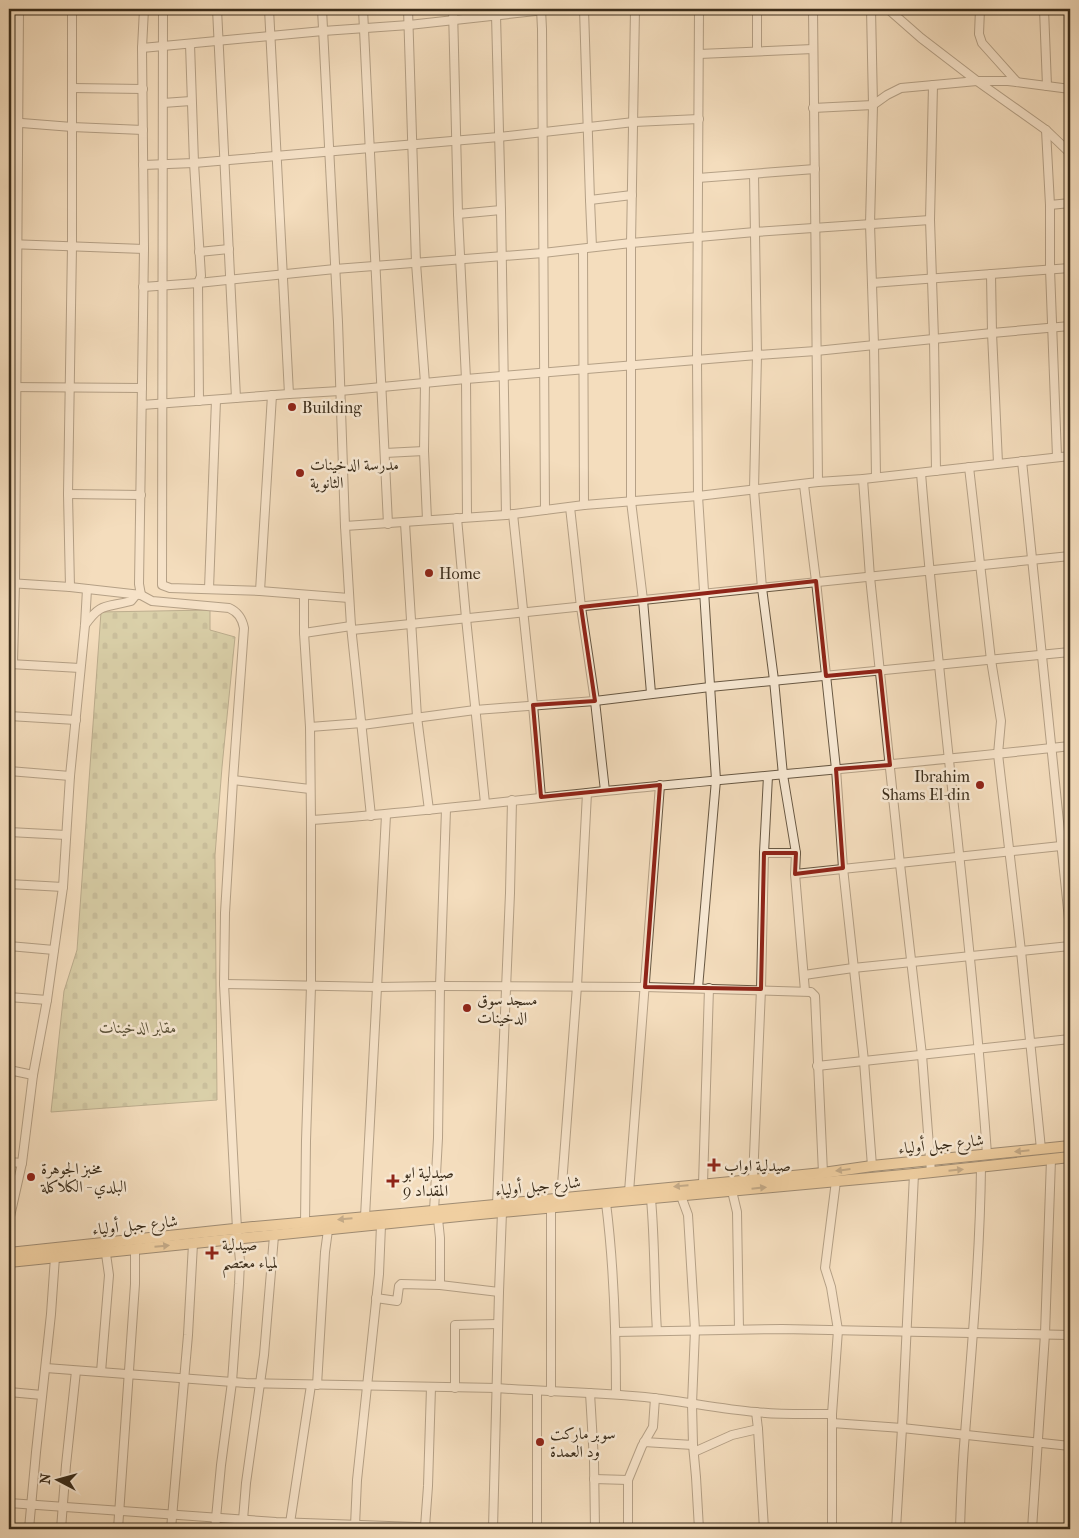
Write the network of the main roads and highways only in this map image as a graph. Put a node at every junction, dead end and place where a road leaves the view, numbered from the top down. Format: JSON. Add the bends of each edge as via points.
{"nodes":[{"id":1,"x":1070,"y":1146,"type":"edge"},
{"id":2,"x":1070,"y":1157,"type":"edge"},
{"id":3,"x":584,"y":1200,"type":"junction"},
{"id":4,"x":499,"y":1209,"type":"junction"},
{"id":5,"x":436,"y":1215,"type":"junction"},
{"id":6,"x":237,"y":1234,"type":"junction"},
{"id":7,"x":105,"y":1247,"type":"junction"},
{"id":8,"x":9,"y":1253,"type":"edge"},
{"id":9,"x":9,"y":1262,"type":"edge"}],
"edges":[{"from":1,"to":3,"type":"main road","name":"شارع جبل أولياء","one_way":true,"via":[[629,1192]]},
{"from":3,"to":2,"type":"main road","name":"شارع جبل أولياء","one_way":true,"via":[[606,1203]]},
{"from":3,"to":4,"type":"main road","name":"شارع جبل أولياء","via":[[551,1208]]},
{"from":3,"to":4,"type":"main road","name":"شارع جبل أولياء","via":[[561,1198]]},
{"from":4,"to":5,"type":"main road","name":"شارع جبل أولياء"},
{"from":5,"to":6,"type":"main road","name":"شارع جبل أولياء","one_way":true,"via":[[365,1217]]},
{"from":5,"to":6,"type":"main road","name":"شارع جبل أولياء","via":[[274,1236]]},
{"from":6,"to":7,"type":"main road","name":"شارع جبل أولياء"},
{"from":7,"to":6,"type":"main road","name":"شارع جبل أولياء","one_way":true,"via":[[135,1249],[193,1244]]},
{"from":7,"to":8,"type":"main road","name":"شارع جبل أولياء"},
{"from":7,"to":9,"type":"main road","name":"شارع جبل أولياء"}]}
